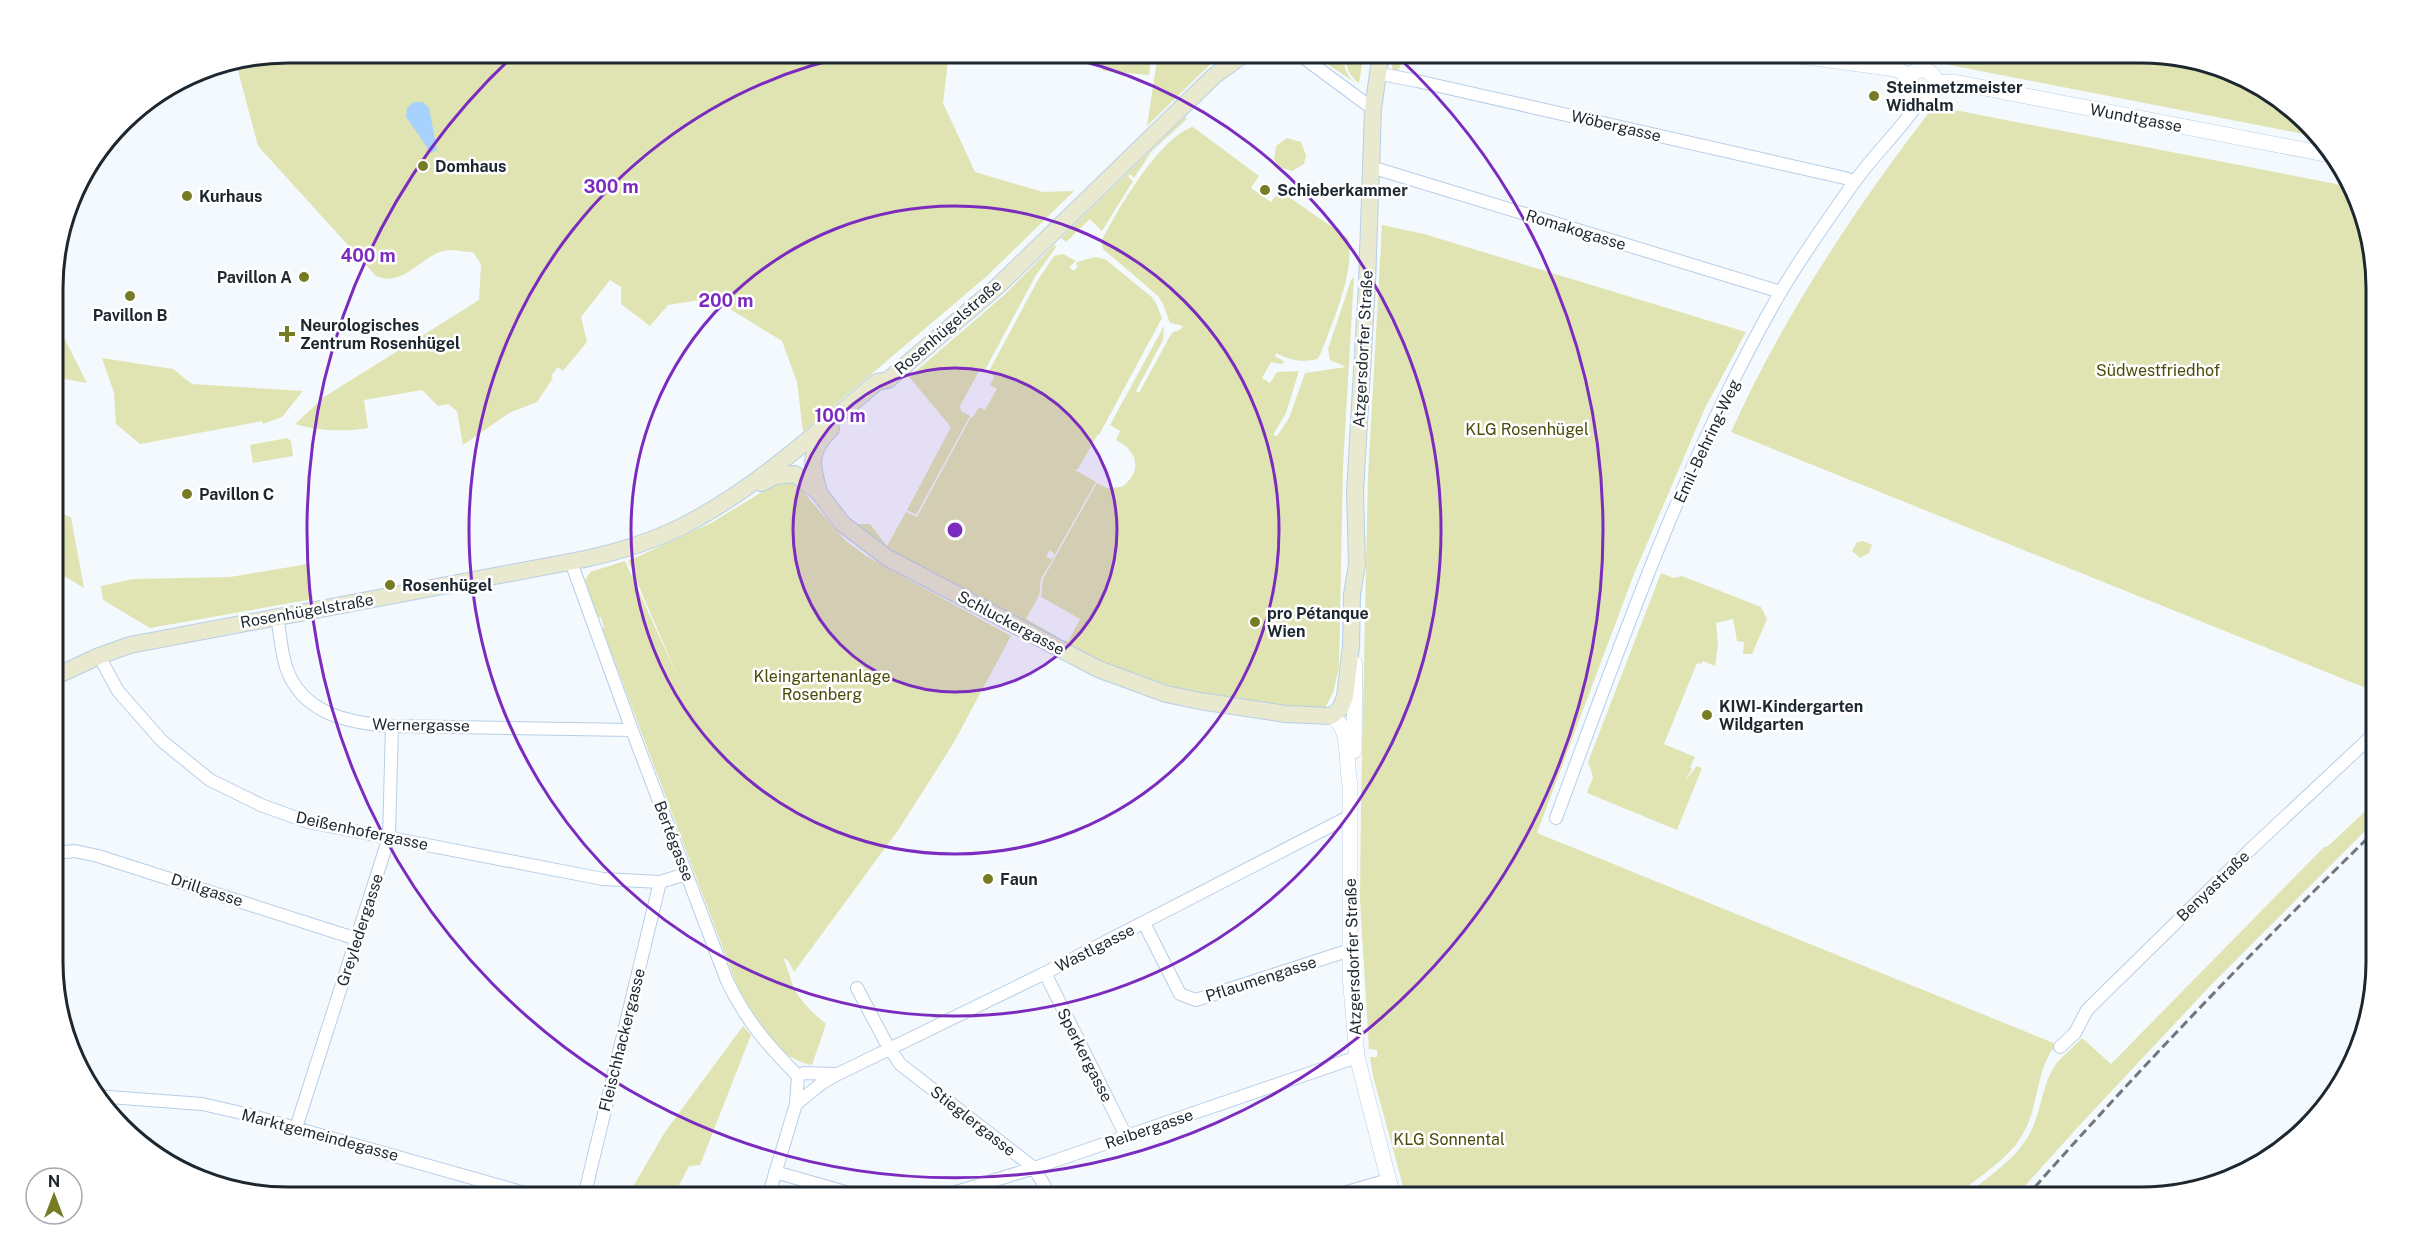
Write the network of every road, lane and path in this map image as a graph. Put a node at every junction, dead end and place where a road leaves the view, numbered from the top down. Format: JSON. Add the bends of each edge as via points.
{"nodes":[{"id":1,"x":1232,"y":63,"type":"edge"},
{"id":2,"x":1311,"y":63,"type":"edge"},
{"id":3,"x":1378,"y":63,"type":"edge"},
{"id":4,"x":1852,"y":63,"type":"edge"},
{"id":5,"x":1376,"y":74,"type":"junction"},
{"id":6,"x":1910,"y":76,"type":"junction"},
{"id":7,"x":1936,"y":83,"type":"junction"},
{"id":8,"x":1921,"y":99,"type":"junction"},
{"id":9,"x":1373,"y":109,"type":"junction"},
{"id":10,"x":2322,"y":153,"type":"edge"},
{"id":11,"x":1371,"y":167,"type":"junction"},
{"id":12,"x":1854,"y":182,"type":"junction"},
{"id":13,"x":1781,"y":292,"type":"junction"},
{"id":14,"x":888,"y":380,"type":"junction"},
{"id":15,"x":819,"y":493,"type":"junction"},
{"id":16,"x":728,"y":500,"type":"junction"},
{"id":17,"x":571,"y":562,"type":"junction"},
{"id":18,"x":277,"y":616,"type":"junction"},
{"id":19,"x":1351,"y":646,"type":"junction"},
{"id":20,"x":99,"y":656,"type":"junction"},
{"id":21,"x":63,"y":673,"type":"edge"},
{"id":22,"x":1331,"y":716,"type":"junction"},
{"id":23,"x":392,"y":726,"type":"junction"},
{"id":24,"x":632,"y":730,"type":"junction"},
{"id":25,"x":2366,"y":741,"type":"edge"},
{"id":26,"x":1350,"y":784,"type":"junction"},
{"id":27,"x":1350,"y":816,"type":"junction"},
{"id":28,"x":1556,"y":818,"type":"dead end"},
{"id":29,"x":389,"y":837,"type":"junction"},
{"id":30,"x":63,"y":852,"type":"edge"},
{"id":31,"x":686,"y":874,"type":"junction"},
{"id":32,"x":660,"y":882,"type":"junction"},
{"id":33,"x":1144,"y":923,"type":"junction"},
{"id":34,"x":357,"y":939,"type":"junction"},
{"id":35,"x":1350,"y":950,"type":"junction"},
{"id":36,"x":1045,"y":973,"type":"junction"},
{"id":37,"x":857,"y":988,"type":"dead end"},
{"id":38,"x":2060,"y":1047,"type":"dead end"},
{"id":39,"x":890,"y":1050,"type":"junction"},
{"id":40,"x":1357,"y":1057,"type":"junction"},
{"id":41,"x":838,"y":1074,"type":"junction"},
{"id":42,"x":798,"y":1076,"type":"junction"},
{"id":43,"x":108,"y":1097,"type":"edge"},
{"id":44,"x":796,"y":1104,"type":"junction"},
{"id":45,"x":296,"y":1128,"type":"junction"},
{"id":46,"x":1126,"y":1136,"type":"junction"},
{"id":47,"x":1034,"y":1168,"type":"junction"},
{"id":48,"x":775,"y":1172,"type":"junction"},
{"id":49,"x":1388,"y":1180,"type":"junction"},
{"id":50,"x":504,"y":1187,"type":"edge"},
{"id":51,"x":586,"y":1187,"type":"edge"},
{"id":52,"x":771,"y":1187,"type":"edge"},
{"id":53,"x":828,"y":1187,"type":"edge"},
{"id":54,"x":972,"y":1187,"type":"edge"},
{"id":55,"x":1045,"y":1187,"type":"edge"},
{"id":56,"x":1364,"y":1187,"type":"edge"},
{"id":57,"x":1390,"y":1187,"type":"edge"}],
"edges":[{"from":1,"to":14,"type":"main road","name":"Rosenhügelstraße","via":[[999,285]]},
{"from":2,"to":9,"type":"street"},
{"from":3,"to":5,"type":"main road","name":"Atzgersdorfer Straße"},
{"from":4,"to":6,"type":"street","via":[[1896,69]]},
{"from":5,"to":9,"type":"main road","name":"Atzgersdorfer Straße"},
{"from":5,"to":12,"type":"street","name":"Wöbergasse"},
{"from":6,"to":7,"type":"street","via":[[1918,70],[1928,71]]},
{"from":6,"to":8,"type":"street","via":[[1907,86],[1911,94]]},
{"from":7,"to":8,"type":"street","via":[[1934,93]]},
{"from":7,"to":10,"type":"street","name":"Wundtgasse","via":[[1954,82]]},
{"from":8,"to":12,"type":"street","name":"Emil-Behring-Weg"},
{"from":9,"to":11,"type":"main road","name":"Atzgersdorfer Straße"},
{"from":11,"to":13,"type":"street","name":"Romakogasse"},
{"from":11,"to":19,"type":"main road","name":"Atzgersdorfer Straße"},
{"from":12,"to":13,"type":"street","name":"Emil-Behring-Weg"},
{"from":13,"to":28,"type":"street","name":"Emil-Behring-Weg","via":[[1740,369],[1653,562]]},
{"from":14,"to":15,"type":"main road","via":[[820,439],[812,461]]},
{"from":14,"to":16,"type":"main road","name":"Rosenhügelstraße","via":[[877,382]]},
{"from":15,"to":16,"type":"main road","name":"Schluckergasse","via":[[795,474],[785,473]]},
{"from":15,"to":22,"type":"main road","name":"Schluckergasse","via":[[843,524],[886,557],[1098,669],[1200,702]]},
{"from":16,"to":17,"type":"main road","name":"Rosenhügelstraße","via":[[678,528],[630,548]]},
{"from":17,"to":18,"type":"main road","name":"Rosenhügelstraße"},
{"from":17,"to":24,"type":"street","name":"Bertégasse"},
{"from":18,"to":20,"type":"main road","name":"Rosenhügelstraße","via":[[136,644]]},
{"from":18,"to":23,"type":"street","name":"Wernergasse","via":[[286,666],[308,702],[330,715],[357,723]]},
{"from":19,"to":22,"type":"main road","name":"Atzgersdorfer Straße","via":[[1345,697],[1340,709]]},
{"from":19,"to":26,"type":"street","name":"Atzgersdorfer Straße","via":[[1355,719]]},
{"from":20,"to":21,"type":"main road","name":"Rosenhügelstraße"},
{"from":20,"to":29,"type":"street","name":"Deißenhofergasse","via":[[118,691],[162,741],[210,780],[308,822]]},
{"from":22,"to":26,"type":"street","name":"Atzgersdorfer Straße","via":[[1345,735]]},
{"from":23,"to":24,"type":"street","name":"Wernergasse"},
{"from":23,"to":29,"type":"street","name":"Greyledergasse"},
{"from":24,"to":31,"type":"street","name":"Bertégasse"},
{"from":25,"to":38,"type":"street","name":"Benyastraße","via":[[2087,1010],[2075,1033]]},
{"from":26,"to":27,"type":"street","name":"Atzgersdorfer Straße"},
{"from":27,"to":33,"type":"street","name":"Wastlgasse"},
{"from":27,"to":35,"type":"street","name":"Atzgersdorfer Straße"},
{"from":29,"to":32,"type":"street","name":"Deißenhofergasse","via":[[603,879]]},
{"from":29,"to":34,"type":"street","name":"Greyledergasse"},
{"from":30,"to":34,"type":"street","name":"Drillgasse","via":[[98,856]]},
{"from":31,"to":32,"type":"street","name":"Deißenhofergasse"},
{"from":31,"to":42,"type":"street","name":"Bertégasse","via":[[740,1009],[769,1048]]},
{"from":32,"to":51,"type":"street","name":"Fleischhackergasse"},
{"from":33,"to":35,"type":"street","name":"Pflaumengasse","via":[[1180,994],[1197,1000]]},
{"from":33,"to":36,"type":"street","name":"Wastlgasse"},
{"from":34,"to":45,"type":"street","name":"Greyledergasse"},
{"from":35,"to":40,"type":"street","name":"Atzgersdorfer Straße"},
{"from":36,"to":39,"type":"street","name":"Wastlgasse"},
{"from":36,"to":46,"type":"street","name":"Sperkergasse"},
{"from":37,"to":39,"type":"street","name":"Stieglergasse"},
{"from":39,"to":41,"type":"street","name":"Wastlgasse"},
{"from":39,"to":47,"type":"street","name":"Stieglergasse","via":[[900,1064]]},
{"from":40,"to":46,"type":"street","name":"Reibergasse"},
{"from":40,"to":49,"type":"street","name":"Atzgersdorfer Straße"},
{"from":41,"to":42,"type":"street","name":"Wastlgasse"},
{"from":41,"to":44,"type":"street","name":"Wastlgasse"},
{"from":42,"to":44,"type":"street"},
{"from":43,"to":45,"type":"street","name":"Marktgemeindegasse","via":[[202,1104]]},
{"from":44,"to":48,"type":"street"},
{"from":45,"to":50,"type":"street","name":"Marktgemeindegasse"},
{"from":46,"to":47,"type":"street","name":"Reibergasse"},
{"from":47,"to":54,"type":"street","name":"Reibergasse"},
{"from":47,"to":55,"type":"street","name":"Stieglergasse"},
{"from":48,"to":52,"type":"street"},
{"from":48,"to":53,"type":"street"},
{"from":49,"to":56,"type":"street"},
{"from":49,"to":57,"type":"street","name":"Atzgersdorfer Straße"}]}
